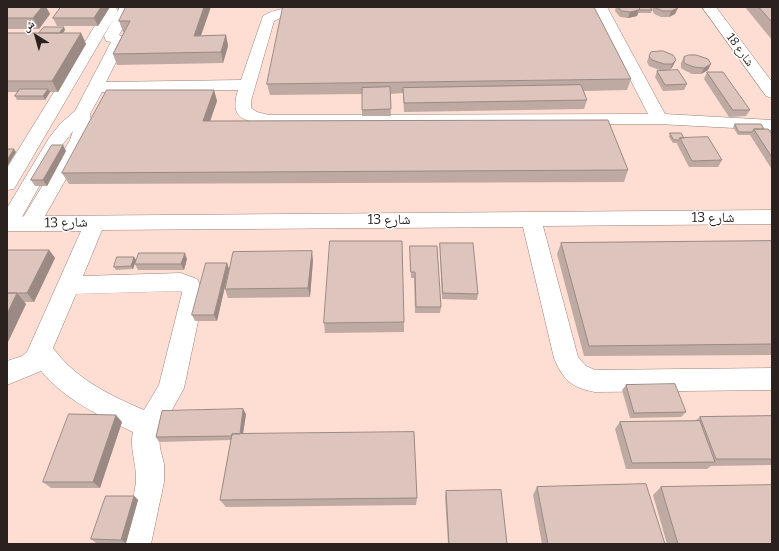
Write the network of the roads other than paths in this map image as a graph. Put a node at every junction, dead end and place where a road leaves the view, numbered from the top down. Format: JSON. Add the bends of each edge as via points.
{"nodes":[{"id":1,"x":114,"y":7,"type":"edge"},
{"id":2,"x":127,"y":7,"type":"edge"},
{"id":3,"x":600,"y":7,"type":"edge"},
{"id":4,"x":709,"y":7,"type":"edge"},
{"id":5,"x":319,"y":11,"type":"edge"},
{"id":6,"x":248,"y":85,"type":"junction"},
{"id":7,"x":97,"y":87,"type":"junction"},
{"id":8,"x":772,"y":93,"type":"edge"},
{"id":9,"x":82,"y":114,"type":"junction"},
{"id":10,"x":659,"y":119,"type":"junction"},
{"id":11,"x":772,"y":125,"type":"edge"},
{"id":12,"x":7,"y":184,"type":"edge"},
{"id":13,"x":772,"y":217,"type":"edge"},
{"id":14,"x":531,"y":219,"type":"junction"},
{"id":15,"x":95,"y":223,"type":"junction"},
{"id":16,"x":7,"y":224,"type":"edge"},
{"id":17,"x":30,"y":224,"type":"junction"},
{"id":18,"x":68,"y":286,"type":"junction"},
{"id":19,"x":40,"y":350,"type":"junction"},
{"id":20,"x":7,"y":374,"type":"edge"},
{"id":21,"x":772,"y":379,"type":"edge"},
{"id":22,"x":149,"y":426,"type":"junction"},
{"id":23,"x":136,"y":544,"type":"edge"}],
"edges":[{"from":1,"to":12,"type":"street","via":[[88,36]]},
{"from":2,"to":7,"type":"street","via":[[111,36],[119,42]]},
{"from":3,"to":10,"type":"street"},
{"from":4,"to":8,"type":"street","name":"شارع 18"},
{"from":5,"to":6,"type":"street","via":[[281,13],[268,19]]},
{"from":6,"to":7,"type":"street"},
{"from":6,"to":10,"type":"street","via":[[243,110],[262,119]]},
{"from":7,"to":9,"type":"street"},
{"from":9,"to":16,"type":"street","via":[[55,142]]},
{"from":9,"to":17,"type":"street","via":[[83,126],[79,140]]},
{"from":10,"to":11,"type":"street"},
{"from":13,"to":14,"type":"street","name":"شارع 13"},
{"from":14,"to":15,"type":"street","name":"شارع 13"},
{"from":14,"to":21,"type":"street","via":[[566,358],[572,369],[582,378],[595,381]]},
{"from":15,"to":17,"type":"street","name":"شارع 13"},
{"from":15,"to":18,"type":"street"},
{"from":16,"to":17,"type":"street","name":"شارع 13"},
{"from":18,"to":19,"type":"street"},
{"from":18,"to":22,"type":"street","via":[[181,282],[190,285],[193,293],[171,388]]},
{"from":19,"to":20,"type":"street","via":[[30,366],[12,369]]},
{"from":19,"to":22,"type":"street","via":[[49,364],[76,389]]},
{"from":22,"to":23,"type":"street","via":[[146,441],[150,482]]}]}
